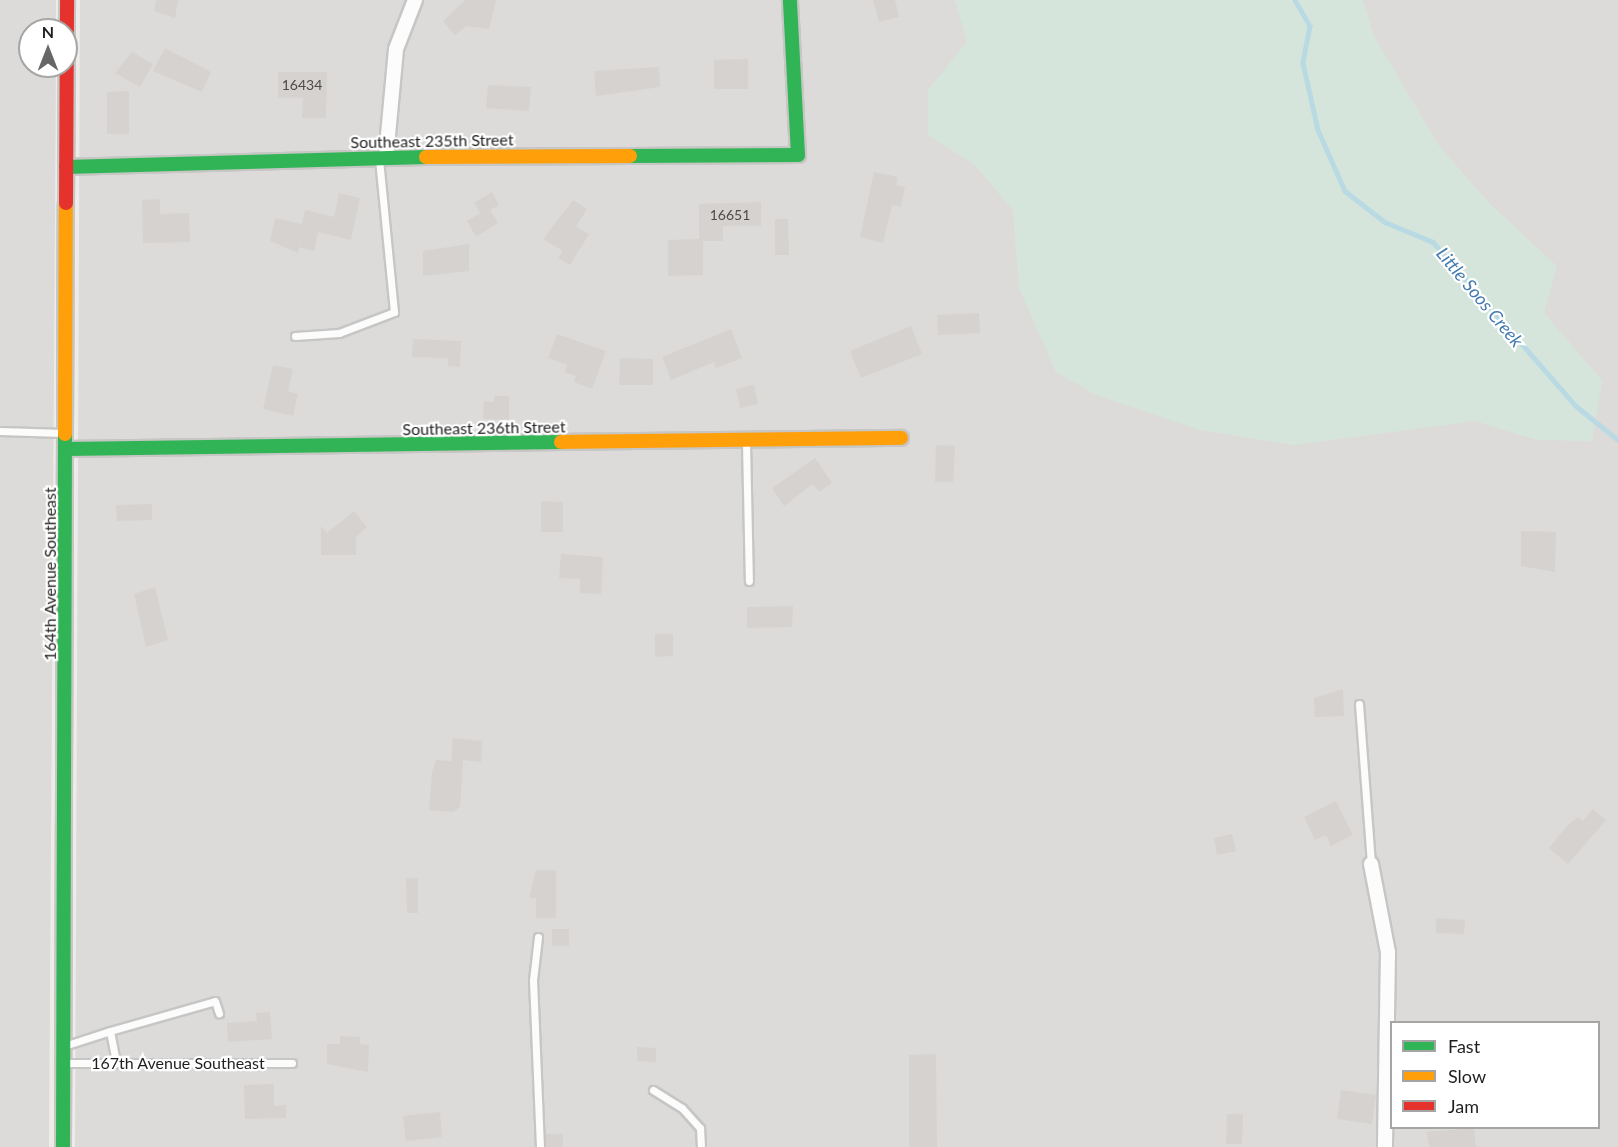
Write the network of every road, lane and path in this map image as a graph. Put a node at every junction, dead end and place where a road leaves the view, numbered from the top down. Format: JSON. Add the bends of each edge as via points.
{"nodes":[{"id":1,"x":67,"y":0,"type":"edge"},
{"id":2,"x":415,"y":0,"type":"edge"},
{"id":3,"x":790,"y":0,"type":"edge"},
{"id":4,"x":382,"y":157,"type":"junction"},
{"id":5,"x":66,"y":167,"type":"junction"},
{"id":6,"x":295,"y":336,"type":"dead end"},
{"id":7,"x":0,"y":431,"type":"edge"},
{"id":8,"x":66,"y":433,"type":"junction"},
{"id":9,"x":901,"y":438,"type":"dead end"},
{"id":10,"x":746,"y":442,"type":"junction"},
{"id":11,"x":66,"y":449,"type":"junction"},
{"id":12,"x":749,"y":581,"type":"dead end"},
{"id":13,"x":1359,"y":704,"type":"dead end"},
{"id":14,"x":1371,"y":864,"type":"joint"},
{"id":15,"x":538,"y":937,"type":"dead end"},
{"id":16,"x":219,"y":1013,"type":"dead end"},
{"id":17,"x":110,"y":1031,"type":"junction"},
{"id":18,"x":64,"y":1045,"type":"junction"},
{"id":19,"x":64,"y":1062,"type":"junction"},
{"id":20,"x":116,"y":1062,"type":"junction"},
{"id":21,"x":292,"y":1063,"type":"dead end"},
{"id":22,"x":653,"y":1090,"type":"dead end"},
{"id":23,"x":63,"y":1147,"type":"edge"},
{"id":24,"x":540,"y":1147,"type":"edge"},
{"id":25,"x":701,"y":1147,"type":"edge"},
{"id":26,"x":1385,"y":1147,"type":"edge"}],
"edges":[{"from":1,"to":5,"type":"street","name":"164th Avenue Southeast"},
{"from":2,"to":4,"type":"street","via":[[396,49]]},
{"from":3,"to":4,"type":"street","name":"Southeast 235th Street","via":[[798,154]]},
{"from":4,"to":5,"type":"street","name":"Southeast 235th Street"},
{"from":4,"to":6,"type":"lane","via":[[394,312],[339,333]]},
{"from":5,"to":8,"type":"street","name":"164th Avenue Southeast"},
{"from":7,"to":8,"type":"lane"},
{"from":8,"to":11,"type":"street","name":"164th Avenue Southeast"},
{"from":9,"to":10,"type":"street","name":"Southeast 236th Street"},
{"from":10,"to":11,"type":"street","name":"Southeast 236th Street"},
{"from":10,"to":12,"type":"lane"},
{"from":11,"to":18,"type":"street","name":"164th Avenue Southeast"},
{"from":13,"to":14,"type":"lane"},
{"from":14,"to":26,"type":"street","via":[[1388,952]]},
{"from":15,"to":24,"type":"lane","via":[[533,980]]},
{"from":16,"to":17,"type":"lane","via":[[215,1000]]},
{"from":17,"to":18,"type":"lane"},
{"from":17,"to":20,"type":"lane"},
{"from":18,"to":19,"type":"street","name":"164th Avenue Southeast"},
{"from":19,"to":20,"type":"lane","name":"167th Avenue Southeast"},
{"from":19,"to":23,"type":"street","name":"164th Avenue Southeast"},
{"from":20,"to":21,"type":"lane","name":"167th Avenue Southeast"},
{"from":22,"to":25,"type":"lane","via":[[682,1108],[700,1128]]}]}
